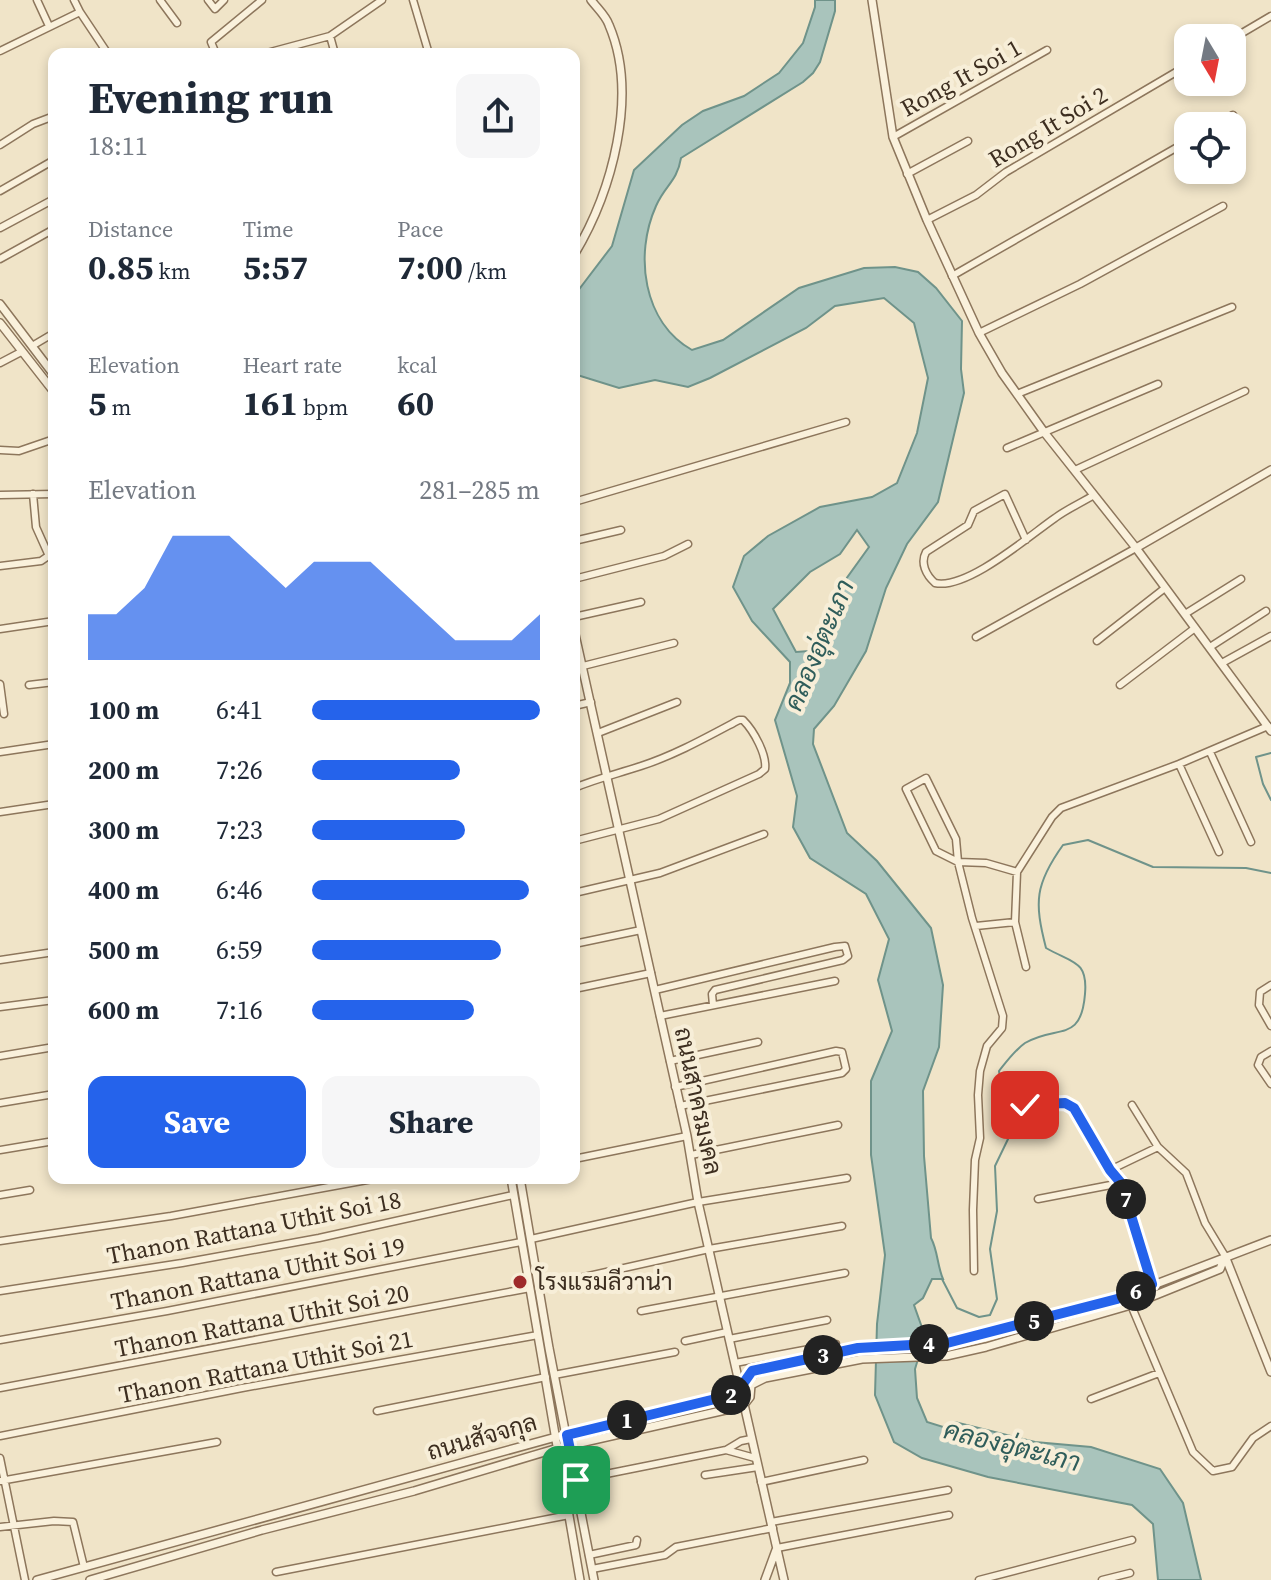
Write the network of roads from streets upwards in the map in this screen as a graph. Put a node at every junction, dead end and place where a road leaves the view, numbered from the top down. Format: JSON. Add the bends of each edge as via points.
{"nodes":[{"id":1,"x":37,"y":0,"type":"edge"},
{"id":2,"x":74,"y":0,"type":"edge"},
{"id":3,"x":160,"y":0,"type":"edge"},
{"id":4,"x":208,"y":0,"type":"edge"},
{"id":5,"x":224,"y":0,"type":"edge"},
{"id":6,"x":262,"y":0,"type":"edge"},
{"id":7,"x":382,"y":0,"type":"edge"},
{"id":8,"x":413,"y":0,"type":"edge"},
{"id":9,"x":591,"y":0,"type":"edge"},
{"id":10,"x":872,"y":0,"type":"edge"},
{"id":11,"x":80,"y":12,"type":"junction"},
{"id":12,"x":1271,"y":16,"type":"edge"},
{"id":13,"x":177,"y":23,"type":"dead end"},
{"id":14,"x":49,"y":26,"type":"junction"},
{"id":15,"x":1246,"y":31,"type":"edge"},
{"id":16,"x":330,"y":36,"type":"junction"},
{"id":17,"x":104,"y":48,"type":"edge"},
{"id":18,"x":214,"y":48,"type":"edge"},
{"id":19,"x":285,"y":48,"type":"edge"},
{"id":20,"x":333,"y":48,"type":"edge"},
{"id":21,"x":425,"y":48,"type":"edge"},
{"id":22,"x":1047,"y":50,"type":"dead end"},
{"id":23,"x":0,"y":51,"type":"edge"},
{"id":24,"x":1174,"y":73,"type":"edge"},
{"id":25,"x":48,"y":118,"type":"edge"},
{"id":26,"x":893,"y":137,"type":"junction"},
{"id":27,"x":968,"y":141,"type":"dead end"},
{"id":28,"x":0,"y":145,"type":"edge"},
{"id":29,"x":1174,"y":149,"type":"edge"},
{"id":30,"x":48,"y":163,"type":"edge"},
{"id":31,"x":907,"y":174,"type":"junction"},
{"id":32,"x":0,"y":191,"type":"edge"},
{"id":33,"x":48,"y":202,"type":"edge"},
{"id":34,"x":1223,"y":206,"type":"dead end"},
{"id":35,"x":927,"y":220,"type":"junction"},
{"id":36,"x":0,"y":228,"type":"edge"},
{"id":37,"x":48,"y":232,"type":"edge"},
{"id":38,"x":580,"y":244,"type":"edge"},
{"id":39,"x":0,"y":259,"type":"edge"},
{"id":40,"x":952,"y":276,"type":"junction"},
{"id":41,"x":0,"y":305,"type":"edge"},
{"id":42,"x":1232,"y":307,"type":"dead end"},
{"id":43,"x":0,"y":323,"type":"edge"},
{"id":44,"x":979,"y":333,"type":"junction"},
{"id":45,"x":48,"y":337,"type":"edge"},
{"id":46,"x":32,"y":346,"type":"junction"},
{"id":47,"x":21,"y":352,"type":"junction"},
{"id":48,"x":0,"y":363,"type":"edge"},
{"id":49,"x":48,"y":367,"type":"edge"},
{"id":50,"x":1158,"y":384,"type":"dead end"},
{"id":51,"x":48,"y":385,"type":"edge"},
{"id":52,"x":1245,"y":391,"type":"dead end"},
{"id":53,"x":1017,"y":394,"type":"junction"},
{"id":54,"x":846,"y":422,"type":"dead end"},
{"id":55,"x":1044,"y":432,"type":"junction"},
{"id":56,"x":0,"y":440,"type":"edge"},
{"id":57,"x":48,"y":441,"type":"edge"},
{"id":58,"x":1007,"y":448,"type":"dead end"},
{"id":59,"x":3,"y":450,"type":"edge"},
{"id":60,"x":1075,"y":470,"type":"junction"},
{"id":61,"x":1271,"y":470,"type":"edge"},
{"id":62,"x":1261,"y":476,"type":"junction"},
{"id":63,"x":1271,"y":481,"type":"edge"},
{"id":64,"x":33,"y":494,"type":"junction"},
{"id":65,"x":48,"y":494,"type":"edge"},
{"id":66,"x":0,"y":495,"type":"edge"},
{"id":67,"x":1094,"y":495,"type":"junction"},
{"id":68,"x":580,"y":500,"type":"edge"},
{"id":69,"x":621,"y":530,"type":"dead end"},
{"id":70,"x":580,"y":540,"type":"edge"},
{"id":71,"x":1026,"y":540,"type":"junction"},
{"id":72,"x":688,"y":544,"type":"dead end"},
{"id":73,"x":1136,"y":548,"type":"junction"},
{"id":74,"x":48,"y":549,"type":"edge"},
{"id":75,"x":48,"y":556,"type":"edge"},
{"id":76,"x":0,"y":566,"type":"edge"},
{"id":77,"x":580,"y":577,"type":"edge"},
{"id":78,"x":1241,"y":579,"type":"dead end"},
{"id":79,"x":1165,"y":588,"type":"junction"},
{"id":80,"x":641,"y":602,"type":"dead end"},
{"id":81,"x":1266,"y":611,"type":"dead end"},
{"id":82,"x":1185,"y":614,"type":"junction"},
{"id":83,"x":580,"y":616,"type":"edge"},
{"id":84,"x":48,"y":622,"type":"edge"},
{"id":85,"x":1195,"y":628,"type":"junction"},
{"id":86,"x":0,"y":629,"type":"edge"},
{"id":87,"x":1271,"y":636,"type":"edge"},
{"id":88,"x":976,"y":637,"type":"dead end"},
{"id":89,"x":1097,"y":641,"type":"dead end"},
{"id":90,"x":674,"y":643,"type":"dead end"},
{"id":91,"x":1210,"y":647,"type":"junction"},
{"id":92,"x":580,"y":654,"type":"edge"},
{"id":93,"x":1222,"y":663,"type":"junction"},
{"id":94,"x":584,"y":670,"type":"junction"},
{"id":95,"x":580,"y":673,"type":"edge"},
{"id":96,"x":48,"y":683,"type":"edge"},
{"id":97,"x":0,"y":684,"type":"edge"},
{"id":98,"x":29,"y":685,"type":"dead end"},
{"id":99,"x":1120,"y":685,"type":"dead end"},
{"id":100,"x":591,"y":702,"type":"junction"},
{"id":101,"x":677,"y":702,"type":"dead end"},
{"id":102,"x":580,"y":705,"type":"edge"},
{"id":103,"x":4,"y":714,"type":"dead end"},
{"id":104,"x":1270,"y":729,"type":"edge"},
{"id":105,"x":598,"y":733,"type":"junction"},
{"id":106,"x":48,"y":745,"type":"edge"},
{"id":107,"x":0,"y":752,"type":"edge"},
{"id":108,"x":1210,"y":752,"type":"junction"},
{"id":109,"x":1179,"y":764,"type":"junction"},
{"id":110,"x":607,"y":774,"type":"junction"},
{"id":111,"x":580,"y":785,"type":"edge"},
{"id":112,"x":48,"y":805,"type":"edge"},
{"id":113,"x":0,"y":812,"type":"edge"},
{"id":114,"x":619,"y":831,"type":"junction"},
{"id":115,"x":764,"y":834,"type":"dead end"},
{"id":116,"x":580,"y":840,"type":"edge"},
{"id":117,"x":1251,"y":842,"type":"dead end"},
{"id":118,"x":1219,"y":852,"type":"dead end"},
{"id":119,"x":958,"y":862,"type":"junction"},
{"id":120,"x":1017,"y":872,"type":"junction"},
{"id":121,"x":631,"y":881,"type":"junction"},
{"id":122,"x":580,"y":892,"type":"edge"},
{"id":123,"x":1015,"y":922,"type":"junction"},
{"id":124,"x":976,"y":926,"type":"junction"},
{"id":125,"x":641,"y":930,"type":"junction"},
{"id":126,"x":580,"y":943,"type":"edge"},
{"id":127,"x":48,"y":953,"type":"edge"},
{"id":128,"x":0,"y":960,"type":"edge"},
{"id":129,"x":1026,"y":967,"type":"dead end"},
{"id":130,"x":651,"y":973,"type":"junction"},
{"id":131,"x":835,"y":981,"type":"dead end"},
{"id":132,"x":1271,"y":985,"type":"edge"},
{"id":133,"x":580,"y":988,"type":"edge"},
{"id":134,"x":655,"y":990,"type":"junction"},
{"id":135,"x":48,"y":1001,"type":"edge"},
{"id":136,"x":713,"y":1005,"type":"junction"},
{"id":137,"x":0,"y":1007,"type":"edge"},
{"id":138,"x":660,"y":1016,"type":"junction"},
{"id":139,"x":1271,"y":1026,"type":"edge"},
{"id":140,"x":758,"y":1042,"type":"dead end"},
{"id":141,"x":48,"y":1048,"type":"edge"},
{"id":142,"x":1271,"y":1051,"type":"edge"},
{"id":143,"x":0,"y":1056,"type":"edge"},
{"id":144,"x":670,"y":1061,"type":"junction"},
{"id":145,"x":1017,"y":1077,"type":"dead end"},
{"id":146,"x":1271,"y":1084,"type":"edge"},
{"id":147,"x":675,"y":1087,"type":"junction"},
{"id":148,"x":48,"y":1095,"type":"edge"},
{"id":149,"x":0,"y":1103,"type":"edge"},
{"id":150,"x":1132,"y":1105,"type":"dead end"},
{"id":151,"x":680,"y":1106,"type":"junction"},
{"id":152,"x":838,"y":1125,"type":"dead end"},
{"id":153,"x":687,"y":1136,"type":"junction"},
{"id":154,"x":48,"y":1142,"type":"edge"},
{"id":155,"x":1158,"y":1147,"type":"junction"},
{"id":156,"x":0,"y":1150,"type":"edge"},
{"id":157,"x":691,"y":1155,"type":"junction"},
{"id":158,"x":580,"y":1158,"type":"edge"},
{"id":159,"x":1110,"y":1170,"type":"junction"},
{"id":160,"x":847,"y":1178,"type":"dead end"},
{"id":161,"x":1121,"y":1183,"type":"junction"},
{"id":162,"x":345,"y":1184,"type":"edge"},
{"id":163,"x":512,"y":1184,"type":"edge"},
{"id":164,"x":521,"y":1184,"type":"edge"},
{"id":165,"x":30,"y":1190,"type":"dead end"},
{"id":166,"x":0,"y":1195,"type":"edge"},
{"id":167,"x":513,"y":1195,"type":"junction"},
{"id":168,"x":1038,"y":1199,"type":"dead end"},
{"id":169,"x":698,"y":1202,"type":"junction"},
{"id":170,"x":842,"y":1226,"type":"dead end"},
{"id":171,"x":531,"y":1239,"type":"junction"},
{"id":172,"x":1271,"y":1240,"type":"edge"},
{"id":173,"x":0,"y":1241,"type":"edge"},
{"id":174,"x":521,"y":1242,"type":"junction"},
{"id":175,"x":709,"y":1249,"type":"junction"},
{"id":176,"x":1225,"y":1256,"type":"junction"},
{"id":177,"x":974,"y":1271,"type":"dead end"},
{"id":178,"x":845,"y":1273,"type":"dead end"},
{"id":179,"x":1152,"y":1284,"type":"junction"},
{"id":180,"x":539,"y":1287,"type":"junction"},
{"id":181,"x":530,"y":1288,"type":"junction"},
{"id":182,"x":0,"y":1291,"type":"edge"},
{"id":183,"x":720,"y":1295,"type":"junction"},
{"id":184,"x":1131,"y":1305,"type":"junction"},
{"id":185,"x":641,"y":1311,"type":"dead end"},
{"id":186,"x":827,"y":1320,"type":"dead end"},
{"id":187,"x":538,"y":1335,"type":"junction"},
{"id":188,"x":728,"y":1335,"type":"junction"},
{"id":189,"x":0,"y":1340,"type":"edge"},
{"id":190,"x":685,"y":1341,"type":"dead end"},
{"id":191,"x":836,"y":1344,"type":"dead end"},
{"id":192,"x":675,"y":1352,"type":"dead end"},
{"id":193,"x":735,"y":1363,"type":"junction"},
{"id":194,"x":1270,"y":1367,"type":"edge"},
{"id":195,"x":1159,"y":1373,"type":"junction"},
{"id":196,"x":550,"y":1376,"type":"junction"},
{"id":197,"x":0,"y":1388,"type":"edge"},
{"id":198,"x":740,"y":1390,"type":"junction"},
{"id":199,"x":1091,"y":1399,"type":"dead end"},
{"id":200,"x":743,"y":1406,"type":"junction"},
{"id":201,"x":377,"y":1411,"type":"dead end"},
{"id":202,"x":1271,"y":1426,"type":"edge"},
{"id":203,"x":567,"y":1435,"type":"junction"},
{"id":204,"x":0,"y":1436,"type":"edge"},
{"id":205,"x":556,"y":1437,"type":"junction"},
{"id":206,"x":751,"y":1439,"type":"junction"},
{"id":207,"x":217,"y":1442,"type":"dead end"},
{"id":208,"x":569,"y":1446,"type":"junction"},
{"id":209,"x":558,"y":1448,"type":"junction"},
{"id":210,"x":726,"y":1450,"type":"junction"},
{"id":211,"x":0,"y":1458,"type":"edge"},
{"id":212,"x":755,"y":1458,"type":"junction"},
{"id":213,"x":864,"y":1460,"type":"dead end"},
{"id":214,"x":758,"y":1467,"type":"junction"},
{"id":215,"x":705,"y":1475,"type":"dead end"},
{"id":216,"x":576,"y":1480,"type":"junction"},
{"id":217,"x":2,"y":1481,"type":"edge"},
{"id":218,"x":761,"y":1482,"type":"junction"},
{"id":219,"x":948,"y":1490,"type":"dead end"},
{"id":220,"x":569,"y":1515,"type":"junction"},
{"id":221,"x":949,"y":1515,"type":"dead end"},
{"id":222,"x":15,"y":1525,"type":"junction"},
{"id":223,"x":772,"y":1525,"type":"junction"},
{"id":224,"x":0,"y":1527,"type":"edge"},
{"id":225,"x":637,"y":1540,"type":"dead end"},
{"id":226,"x":1132,"y":1540,"type":"dead end"},
{"id":227,"x":777,"y":1548,"type":"junction"},
{"id":228,"x":589,"y":1555,"type":"junction"},
{"id":229,"x":106,"y":1561,"type":"junction"},
{"id":230,"x":84,"y":1567,"type":"junction"},
{"id":231,"x":131,"y":1567,"type":"junction"},
{"id":232,"x":592,"y":1569,"type":"junction"},
{"id":233,"x":276,"y":1572,"type":"dead end"},
{"id":234,"x":1130,"y":1573,"type":"dead end"},
{"id":235,"x":25,"y":1580,"type":"edge"},
{"id":236,"x":37,"y":1580,"type":"edge"},
{"id":237,"x":90,"y":1580,"type":"edge"},
{"id":238,"x":580,"y":1580,"type":"edge"},
{"id":239,"x":594,"y":1580,"type":"edge"},
{"id":240,"x":763,"y":1580,"type":"edge"},
{"id":241,"x":784,"y":1580,"type":"edge"},
{"id":242,"x":979,"y":1580,"type":"edge"},
{"id":243,"x":1102,"y":1580,"type":"edge"}],
"edges":[{"from":1,"to":14,"type":"street"},
{"from":2,"to":11,"type":"street"},
{"from":3,"to":13,"type":"street"},
{"from":4,"to":5,"type":"street","via":[[215,9]]},
{"from":6,"to":18,"type":"street","via":[[211,42]]},
{"from":7,"to":16,"type":"street"},
{"from":8,"to":21,"type":"street"},
{"from":9,"to":38,"type":"street","via":[[609,23],[621,91],[619,135],[597,211]]},
{"from":10,"to":26,"type":"street"},
{"from":11,"to":14,"type":"street"},
{"from":11,"to":17,"type":"street"},
{"from":12,"to":15,"type":"street"},
{"from":14,"to":23,"type":"street"},
{"from":16,"to":19,"type":"street"},
{"from":16,"to":20,"type":"street"},
{"from":22,"to":26,"type":"street","name":"Rong It Soi 1"},
{"from":24,"to":35,"type":"street","name":"Rong It Soi 2"},
{"from":25,"to":28,"type":"street"},
{"from":26,"to":31,"type":"street"},
{"from":27,"to":31,"type":"street"},
{"from":29,"to":40,"type":"street"},
{"from":30,"to":32,"type":"street"},
{"from":31,"to":35,"type":"street"},
{"from":33,"to":36,"type":"street"},
{"from":34,"to":44,"type":"street"},
{"from":35,"to":40,"type":"street"},
{"from":37,"to":39,"type":"street"},
{"from":40,"to":44,"type":"street"},
{"from":41,"to":46,"type":"street"},
{"from":42,"to":53,"type":"street"},
{"from":43,"to":47,"type":"street"},
{"from":44,"to":53,"type":"street"},
{"from":45,"to":46,"type":"street"},
{"from":46,"to":49,"type":"street"},
{"from":47,"to":48,"type":"street"},
{"from":47,"to":51,"type":"street"},
{"from":50,"to":55,"type":"street"},
{"from":52,"to":60,"type":"street"},
{"from":53,"to":55,"type":"street"},
{"from":54,"to":68,"type":"street"},
{"from":55,"to":58,"type":"street"},
{"from":55,"to":60,"type":"street"},
{"from":56,"to":59,"type":"street"},
{"from":57,"to":59,"type":"street","via":[[19,451]]},
{"from":60,"to":67,"type":"street"},
{"from":61,"to":62,"type":"street"},
{"from":62,"to":63,"type":"street"},
{"from":62,"to":73,"type":"street"},
{"from":64,"to":65,"type":"street"},
{"from":64,"to":66,"type":"street"},
{"from":64,"to":74,"type":"street","via":[[36,527]]},
{"from":67,"to":71,"type":"street"},
{"from":67,"to":73,"type":"street"},
{"from":69,"to":70,"type":"street"},
{"from":71,"to":71,"type":"street","via":[[949,582],[935,583],[923,562],[933,545],[968,525],[974,511],[1005,494]]},
{"from":72,"to":77,"type":"street","via":[[664,556]]},
{"from":73,"to":79,"type":"street"},
{"from":73,"to":88,"type":"street"},
{"from":75,"to":76,"type":"street"},
{"from":78,"to":82,"type":"street"},
{"from":79,"to":82,"type":"street"},
{"from":79,"to":89,"type":"street"},
{"from":80,"to":83,"type":"street"},
{"from":81,"to":91,"type":"street"},
{"from":82,"to":85,"type":"street"},
{"from":84,"to":86,"type":"street"},
{"from":85,"to":91,"type":"street"},
{"from":85,"to":99,"type":"street"},
{"from":87,"to":93,"type":"street"},
{"from":90,"to":94,"type":"street"},
{"from":91,"to":93,"type":"street"},
{"from":92,"to":94,"type":"street","name":"ถนนสาครมงคล"},
{"from":93,"to":104,"type":"street"},
{"from":94,"to":95,"type":"street"},
{"from":94,"to":100,"type":"street","name":"ถนนสาครมงคล"},
{"from":96,"to":98,"type":"street"},
{"from":97,"to":103,"type":"street"},
{"from":100,"to":102,"type":"street"},
{"from":100,"to":105,"type":"street","name":"ถนนสาครมงคล"},
{"from":101,"to":105,"type":"street"},
{"from":104,"to":108,"type":"street"},
{"from":105,"to":110,"type":"street","name":"ถนนสาครมงคล"},
{"from":106,"to":107,"type":"street"},
{"from":108,"to":109,"type":"street"},
{"from":108,"to":117,"type":"street"},
{"from":109,"to":118,"type":"street"},
{"from":109,"to":120,"type":"street","via":[[1061,808]]},
{"from":110,"to":111,"type":"street"},
{"from":110,"to":114,"type":"street","name":"ถนนสาครมงคล"},
{"from":110,"to":114,"type":"street","via":[[665,757],[743,720],[766,763],[759,774]]},
{"from":112,"to":113,"type":"street"},
{"from":114,"to":116,"type":"street"},
{"from":114,"to":121,"type":"street","name":"ถนนสาครมงคล"},
{"from":115,"to":121,"type":"street"},
{"from":119,"to":119,"type":"street","via":[[932,847],[906,789],[926,778],[956,839]]},
{"from":119,"to":120,"type":"street"},
{"from":119,"to":124,"type":"street"},
{"from":120,"to":123,"type":"street"},
{"from":121,"to":122,"type":"street"},
{"from":121,"to":125,"type":"street","name":"ถนนสาครมงคล"},
{"from":123,"to":124,"type":"street"},
{"from":123,"to":129,"type":"street"},
{"from":124,"to":177,"type":"street","via":[[1003,1016],[980,1071]]},
{"from":125,"to":126,"type":"street"},
{"from":125,"to":130,"type":"street","name":"ถนนสาครมงคล"},
{"from":127,"to":128,"type":"street"},
{"from":130,"to":133,"type":"street"},
{"from":130,"to":134,"type":"street","name":"ถนนสาครมงคล"},
{"from":131,"to":136,"type":"street"},
{"from":132,"to":139,"type":"street","via":[[1258,1000]]},
{"from":134,"to":136,"type":"street","via":[[835,947],[847,949],[843,960],[715,990]]},
{"from":134,"to":138,"type":"street","name":"ถนนสาครมงคล"},
{"from":135,"to":137,"type":"street"},
{"from":136,"to":138,"type":"street"},
{"from":138,"to":144,"type":"street","name":"ถนนสาครมงคล"},
{"from":140,"to":144,"type":"street"},
{"from":141,"to":143,"type":"street"},
{"from":142,"to":146,"type":"street","via":[[1258,1065]]},
{"from":144,"to":147,"type":"street","name":"ถนนสาครมงคล"},
{"from":145,"to":159,"type":"street","via":[[1018,1099],[1025,1105],[1065,1103],[1074,1108]]},
{"from":147,"to":151,"type":"street","name":"ถนนสาครมงคล"},
{"from":147,"to":151,"type":"street","via":[[836,1051],[845,1057],[842,1073]]},
{"from":148,"to":149,"type":"street"},
{"from":150,"to":155,"type":"street"},
{"from":151,"to":153,"type":"street","name":"ถนนสาครมงคล"},
{"from":152,"to":157,"type":"street"},
{"from":153,"to":157,"type":"street","name":"ถนนสาครมงคล"},
{"from":153,"to":158,"type":"street"},
{"from":154,"to":156,"type":"street"},
{"from":155,"to":159,"type":"street"},
{"from":155,"to":176,"type":"street","via":[[1186,1173],[1205,1223]]},
{"from":157,"to":169,"type":"street","name":"ถนนสาครมงคล"},
{"from":159,"to":161,"type":"street"},
{"from":160,"to":169,"type":"street"},
{"from":161,"to":168,"type":"street"},
{"from":161,"to":179,"type":"street"},
{"from":162,"to":173,"type":"street"},
{"from":163,"to":167,"type":"street"},
{"from":164,"to":171,"type":"street"},
{"from":165,"to":166,"type":"street"},
{"from":167,"to":174,"type":"street"},
{"from":167,"to":182,"type":"street","name":"Thanon Rattana Uthit Soi 18","via":[[319,1238]]},
{"from":169,"to":171,"type":"street"},
{"from":169,"to":175,"type":"street","name":"ถนนสาครมงคล"},
{"from":170,"to":175,"type":"street"},
{"from":171,"to":180,"type":"street"},
{"from":172,"to":176,"type":"street","name":"ถนนสัจจกุล"},
{"from":174,"to":181,"type":"street"},
{"from":174,"to":189,"type":"street","name":"Thanon Rattana Uthit Soi 19"},
{"from":175,"to":180,"type":"street"},
{"from":175,"to":183,"type":"street","name":"ถนนสาครมงคล"},
{"from":176,"to":179,"type":"street","name":"ถนนสัจจกุล"},
{"from":176,"to":184,"type":"street","via":[[1220,1269]]},
{"from":176,"to":194,"type":"street"},
{"from":178,"to":183,"type":"street"},
{"from":179,"to":198,"type":"street","name":"ถนนสัจจกุล","via":[[1117,1299],[947,1343],[858,1348],[752,1371]]},
{"from":180,"to":196,"type":"street"},
{"from":181,"to":187,"type":"street"},
{"from":181,"to":197,"type":"street","name":"Thanon Rattana Uthit Soi 20"},
{"from":183,"to":185,"type":"street"},
{"from":183,"to":188,"type":"street","name":"ถนนสาครมงคล"},
{"from":184,"to":195,"type":"street"},
{"from":184,"to":200,"type":"street","via":[[946,1356],[862,1359],[757,1380]]},
{"from":186,"to":188,"type":"street"},
{"from":187,"to":196,"type":"street"},
{"from":187,"to":204,"type":"street","name":"Thanon Rattana Uthit Soi 21"},
{"from":188,"to":190,"type":"street"},
{"from":188,"to":193,"type":"street","name":"ถนนสาครมงคล"},
{"from":191,"to":193,"type":"street"},
{"from":192,"to":196,"type":"street"},
{"from":193,"to":198,"type":"street","name":"ถนนสาครมงคล"},
{"from":195,"to":199,"type":"street"},
{"from":195,"to":202,"type":"street","via":[[1193,1452],[1213,1471],[1232,1467],[1253,1438]]},
{"from":196,"to":201,"type":"street"},
{"from":196,"to":203,"type":"street"},
{"from":196,"to":205,"type":"street"},
{"from":198,"to":200,"type":"street","name":"ถนนสาครมงคล"},
{"from":198,"to":203,"type":"street","name":"ถนนสัจจกุล"},
{"from":200,"to":206,"type":"street","name":"ถนนสาครมงคล"},
{"from":200,"to":208,"type":"street","name":"ถนนสัจจกุล"},
{"from":203,"to":205,"type":"street","name":"ถนนสัจจกุล"},
{"from":203,"to":208,"type":"street"},
{"from":205,"to":209,"type":"street"},
{"from":205,"to":229,"type":"street","name":"ถนนสัจจกุล"},
{"from":206,"to":210,"type":"street"},
{"from":206,"to":212,"type":"street","name":"ถนนสาครมงคล"},
{"from":207,"to":217,"type":"street"},
{"from":208,"to":209,"type":"street","name":"ถนนสัจจกุล"},
{"from":208,"to":216,"type":"street"},
{"from":209,"to":220,"type":"street"},
{"from":209,"to":231,"type":"street","name":"ถนนสัจจกุล"},
{"from":210,"to":212,"type":"street"},
{"from":210,"to":216,"type":"street"},
{"from":211,"to":217,"type":"street"},
{"from":212,"to":214,"type":"street","name":"ถนนสาครมงคล"},
{"from":213,"to":218,"type":"street"},
{"from":214,"to":215,"type":"street"},
{"from":214,"to":218,"type":"street","name":"ถนนสาครมงคล"},
{"from":216,"to":228,"type":"street"},
{"from":217,"to":222,"type":"street"},
{"from":218,"to":223,"type":"street","name":"ถนนสาครมงคล"},
{"from":219,"to":223,"type":"street"},
{"from":220,"to":233,"type":"street"},
{"from":220,"to":238,"type":"street"},
{"from":221,"to":227,"type":"street"},
{"from":222,"to":224,"type":"street"},
{"from":222,"to":230,"type":"street","via":[[73,1522]]},
{"from":222,"to":235,"type":"street"},
{"from":223,"to":227,"type":"street","name":"ถนนสาครมงคล"},
{"from":223,"to":232,"type":"street"},
{"from":225,"to":228,"type":"street","via":[[636,1545]]},
{"from":226,"to":242,"type":"street"},
{"from":227,"to":240,"type":"street"},
{"from":227,"to":241,"type":"street","name":"ถนนสาครมงคล"},
{"from":228,"to":232,"type":"street"},
{"from":229,"to":230,"type":"street","name":"ถนนสัจจกุล"},
{"from":229,"to":231,"type":"street","name":"ถนนสัจจกุล"},
{"from":230,"to":236,"type":"street","name":"ถนนสัจจกุล"},
{"from":231,"to":237,"type":"street","name":"ถนนสัจจกุล"},
{"from":232,"to":239,"type":"street"},
{"from":234,"to":243,"type":"street"}]}
